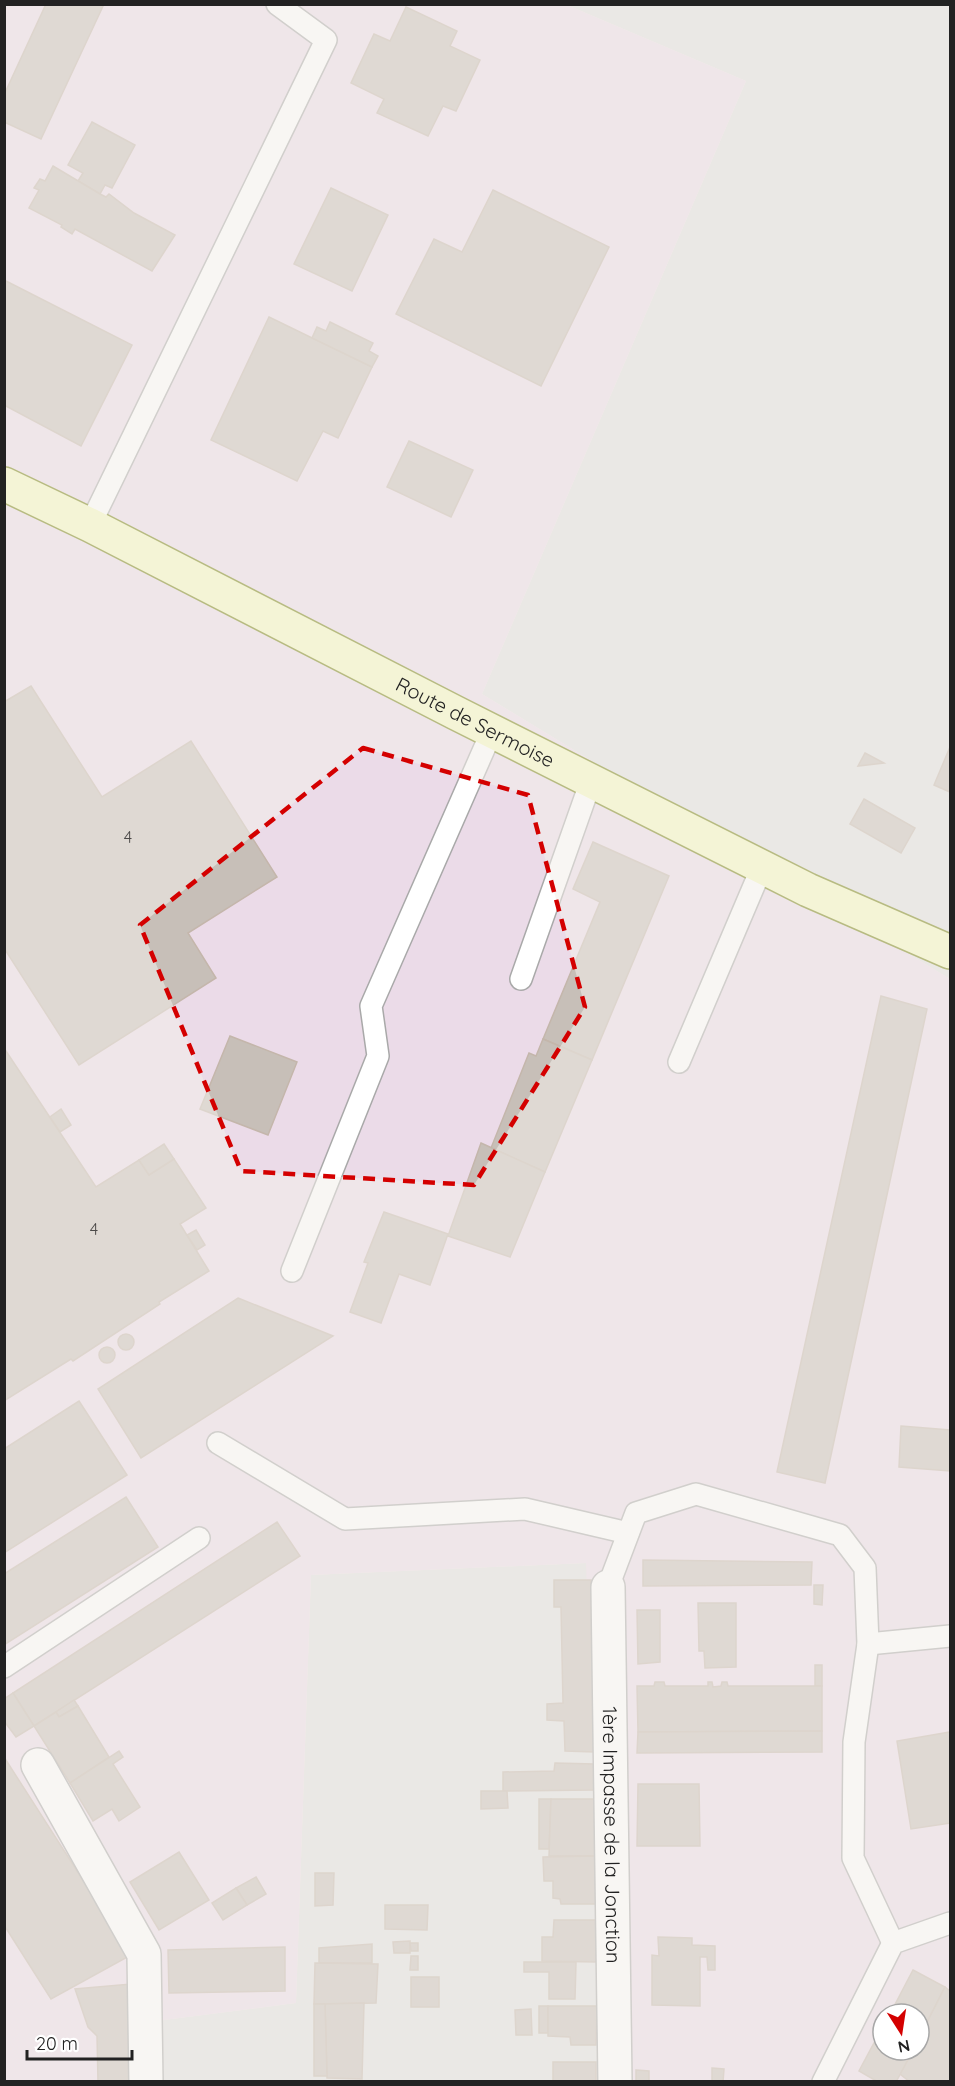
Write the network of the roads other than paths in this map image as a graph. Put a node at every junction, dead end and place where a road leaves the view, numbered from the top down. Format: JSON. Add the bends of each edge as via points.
{"nodes":[{"id":1,"x":277,"y":4,"type":"edge"},
{"id":2,"x":4,"y":484,"type":"edge"},
{"id":3,"x":90,"y":525,"type":"junction"},
{"id":4,"x":492,"y":731,"type":"junction"},
{"id":5,"x":591,"y":781,"type":"junction"},
{"id":6,"x":762,"y":867,"type":"junction"},
{"id":7,"x":951,"y":952,"type":"edge"},
{"id":8,"x":521,"y":979,"type":"dead end"},
{"id":9,"x":679,"y":1062,"type":"dead end"},
{"id":10,"x":292,"y":1271,"type":"dead end"},
{"id":11,"x":218,"y":1443,"type":"dead end"},
{"id":12,"x":628,"y":1533,"type":"junction"},
{"id":13,"x":199,"y":1538,"type":"dead end"},
{"id":14,"x":608,"y":1587,"type":"joint"},
{"id":15,"x":951,"y":1636,"type":"edge"},
{"id":16,"x":868,"y":1644,"type":"junction"},
{"id":17,"x":4,"y":1667,"type":"edge"},
{"id":18,"x":38,"y":1765,"type":"dead end"},
{"id":19,"x":951,"y":1923,"type":"edge"},
{"id":20,"x":893,"y":1943,"type":"junction"},
{"id":21,"x":146,"y":2082,"type":"edge"},
{"id":22,"x":615,"y":2082,"type":"edge"},
{"id":23,"x":823,"y":2082,"type":"edge"}],
"edges":[{"from":1,"to":3,"type":"lane","via":[[326,40]]},
{"from":2,"to":3,"type":"main road","name":"Route de Sermoise"},
{"from":3,"to":4,"type":"main road","name":"Route de Sermoise"},
{"from":4,"to":5,"type":"main road","name":"Route de Sermoise"},
{"from":4,"to":10,"type":"lane","via":[[371,1006],[378,1056]]},
{"from":5,"to":6,"type":"main road","name":"Route de Sermoise"},
{"from":5,"to":8,"type":"lane"},
{"from":6,"to":7,"type":"main road","name":"Route de Sermoise"},
{"from":6,"to":9,"type":"lane"},
{"from":11,"to":12,"type":"lane","via":[[345,1519],[525,1509]]},
{"from":12,"to":14,"type":"lane"},
{"from":12,"to":16,"type":"lane","via":[[636,1513],[696,1494],[840,1535],[865,1568]]},
{"from":13,"to":17,"type":"lane"},
{"from":14,"to":22,"type":"street","name":"1ère Impasse de la Jonction"},
{"from":15,"to":16,"type":"lane"},
{"from":16,"to":20,"type":"lane","via":[[854,1742],[853,1858]]},
{"from":18,"to":21,"type":"street","via":[[144,1954]]},
{"from":19,"to":20,"type":"lane"},
{"from":20,"to":23,"type":"lane"}]}
